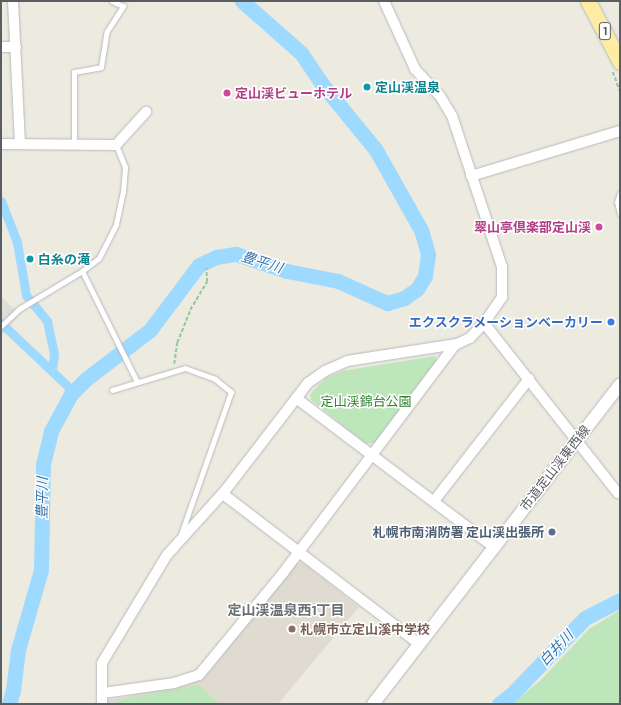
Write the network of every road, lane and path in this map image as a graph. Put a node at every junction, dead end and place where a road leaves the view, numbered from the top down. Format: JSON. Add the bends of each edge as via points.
{"nodes":[{"id":1,"x":13,"y":1,"type":"edge"},
{"id":2,"x":112,"y":1,"type":"edge"},
{"id":3,"x":384,"y":1,"type":"edge"},
{"id":4,"x":588,"y":1,"type":"edge"},
{"id":5,"x":1,"y":47,"type":"edge"},
{"id":6,"x":16,"y":47,"type":"junction"},
{"id":7,"x":620,"y":62,"type":"edge"},
{"id":8,"x":146,"y":112,"type":"dead end"},
{"id":9,"x":620,"y":132,"type":"edge"},
{"id":10,"x":20,"y":143,"type":"junction"},
{"id":11,"x":1,"y":144,"type":"edge"},
{"id":12,"x":74,"y":144,"type":"junction"},
{"id":13,"x":116,"y":145,"type":"junction"},
{"id":14,"x":471,"y":176,"type":"junction"},
{"id":15,"x":620,"y":193,"type":"edge"},
{"id":16,"x":620,"y":214,"type":"edge"},
{"id":17,"x":206,"y":268,"type":"dead end"},
{"id":18,"x":82,"y":271,"type":"junction"},
{"id":19,"x":484,"y":323,"type":"junction"},
{"id":20,"x":1,"y":326,"type":"edge"},
{"id":21,"x":454,"y":345,"type":"junction"},
{"id":22,"x":174,"y":366,"type":"dead end"},
{"id":23,"x":529,"y":379,"type":"junction"},
{"id":24,"x":137,"y":382,"type":"junction"},
{"id":25,"x":620,"y":384,"type":"edge"},
{"id":26,"x":112,"y":390,"type":"dead end"},
{"id":27,"x":296,"y":398,"type":"junction"},
{"id":28,"x":577,"y":440,"type":"junction"},
{"id":29,"x":372,"y":454,"type":"junction"},
{"id":30,"x":620,"y":490,"type":"edge"},
{"id":31,"x":223,"y":494,"type":"junction"},
{"id":32,"x":434,"y":501,"type":"junction"},
{"id":33,"x":178,"y":544,"type":"junction"},
{"id":34,"x":494,"y":547,"type":"junction"},
{"id":35,"x":299,"y":551,"type":"junction"},
{"id":36,"x":419,"y":644,"type":"junction"},
{"id":37,"x":103,"y":693,"type":"junction"},
{"id":38,"x":102,"y":704,"type":"edge"},
{"id":39,"x":373,"y":704,"type":"edge"}],
"edges":[{"from":1,"to":6,"type":"street"},
{"from":2,"to":12,"type":"lane","via":[[123,6],[107,32],[101,67],[74,72]]},
{"from":3,"to":14,"type":"street","via":[[415,68],[440,96],[452,116]]},
{"from":4,"to":7,"type":"main road","number":"1"},
{"from":5,"to":6,"type":"street"},
{"from":6,"to":10,"type":"street"},
{"from":8,"to":13,"type":"street"},
{"from":9,"to":14,"type":"street"},
{"from":10,"to":11,"type":"street"},
{"from":10,"to":12,"type":"street"},
{"from":12,"to":13,"type":"street"},
{"from":13,"to":18,"type":"lane","via":[[125,167],[116,224],[98,258]]},
{"from":14,"to":19,"type":"street","via":[[502,267],[502,297]]},
{"from":15,"to":16,"type":"lane","via":[[617,202]]},
{"from":17,"to":22,"type":"path","via":[[207,282],[190,310],[176,343]]},
{"from":18,"to":20,"type":"lane","via":[[19,309]]},
{"from":18,"to":24,"type":"lane"},
{"from":19,"to":21,"type":"street","via":[[470,338]]},
{"from":19,"to":23,"type":"street"},
{"from":21,"to":27,"type":"street","via":[[347,361],[324,371],[308,383]]},
{"from":21,"to":29,"type":"street"},
{"from":23,"to":28,"type":"street"},
{"from":23,"to":32,"type":"street"},
{"from":24,"to":26,"type":"lane"},
{"from":24,"to":33,"type":"lane","via":[[184,368],[215,379],[232,392],[189,504]]},
{"from":25,"to":28,"type":"street","name":"市道定山渓東西線"},
{"from":27,"to":29,"type":"street"},
{"from":27,"to":31,"type":"street"},
{"from":28,"to":30,"type":"street","via":[[618,493]]},
{"from":28,"to":34,"type":"street","name":"市道定山渓東西線"},
{"from":29,"to":32,"type":"street"},
{"from":29,"to":35,"type":"street"},
{"from":31,"to":33,"type":"street"},
{"from":31,"to":35,"type":"street"},
{"from":32,"to":34,"type":"street"},
{"from":33,"to":37,"type":"street","via":[[168,555],[102,663]]},
{"from":34,"to":36,"type":"street","name":"市道定山渓東西線"},
{"from":35,"to":36,"type":"street"},
{"from":35,"to":37,"type":"street","via":[[199,675],[174,683]]},
{"from":36,"to":39,"type":"street","name":"市道定山渓東西線"},
{"from":37,"to":38,"type":"street"}]}
